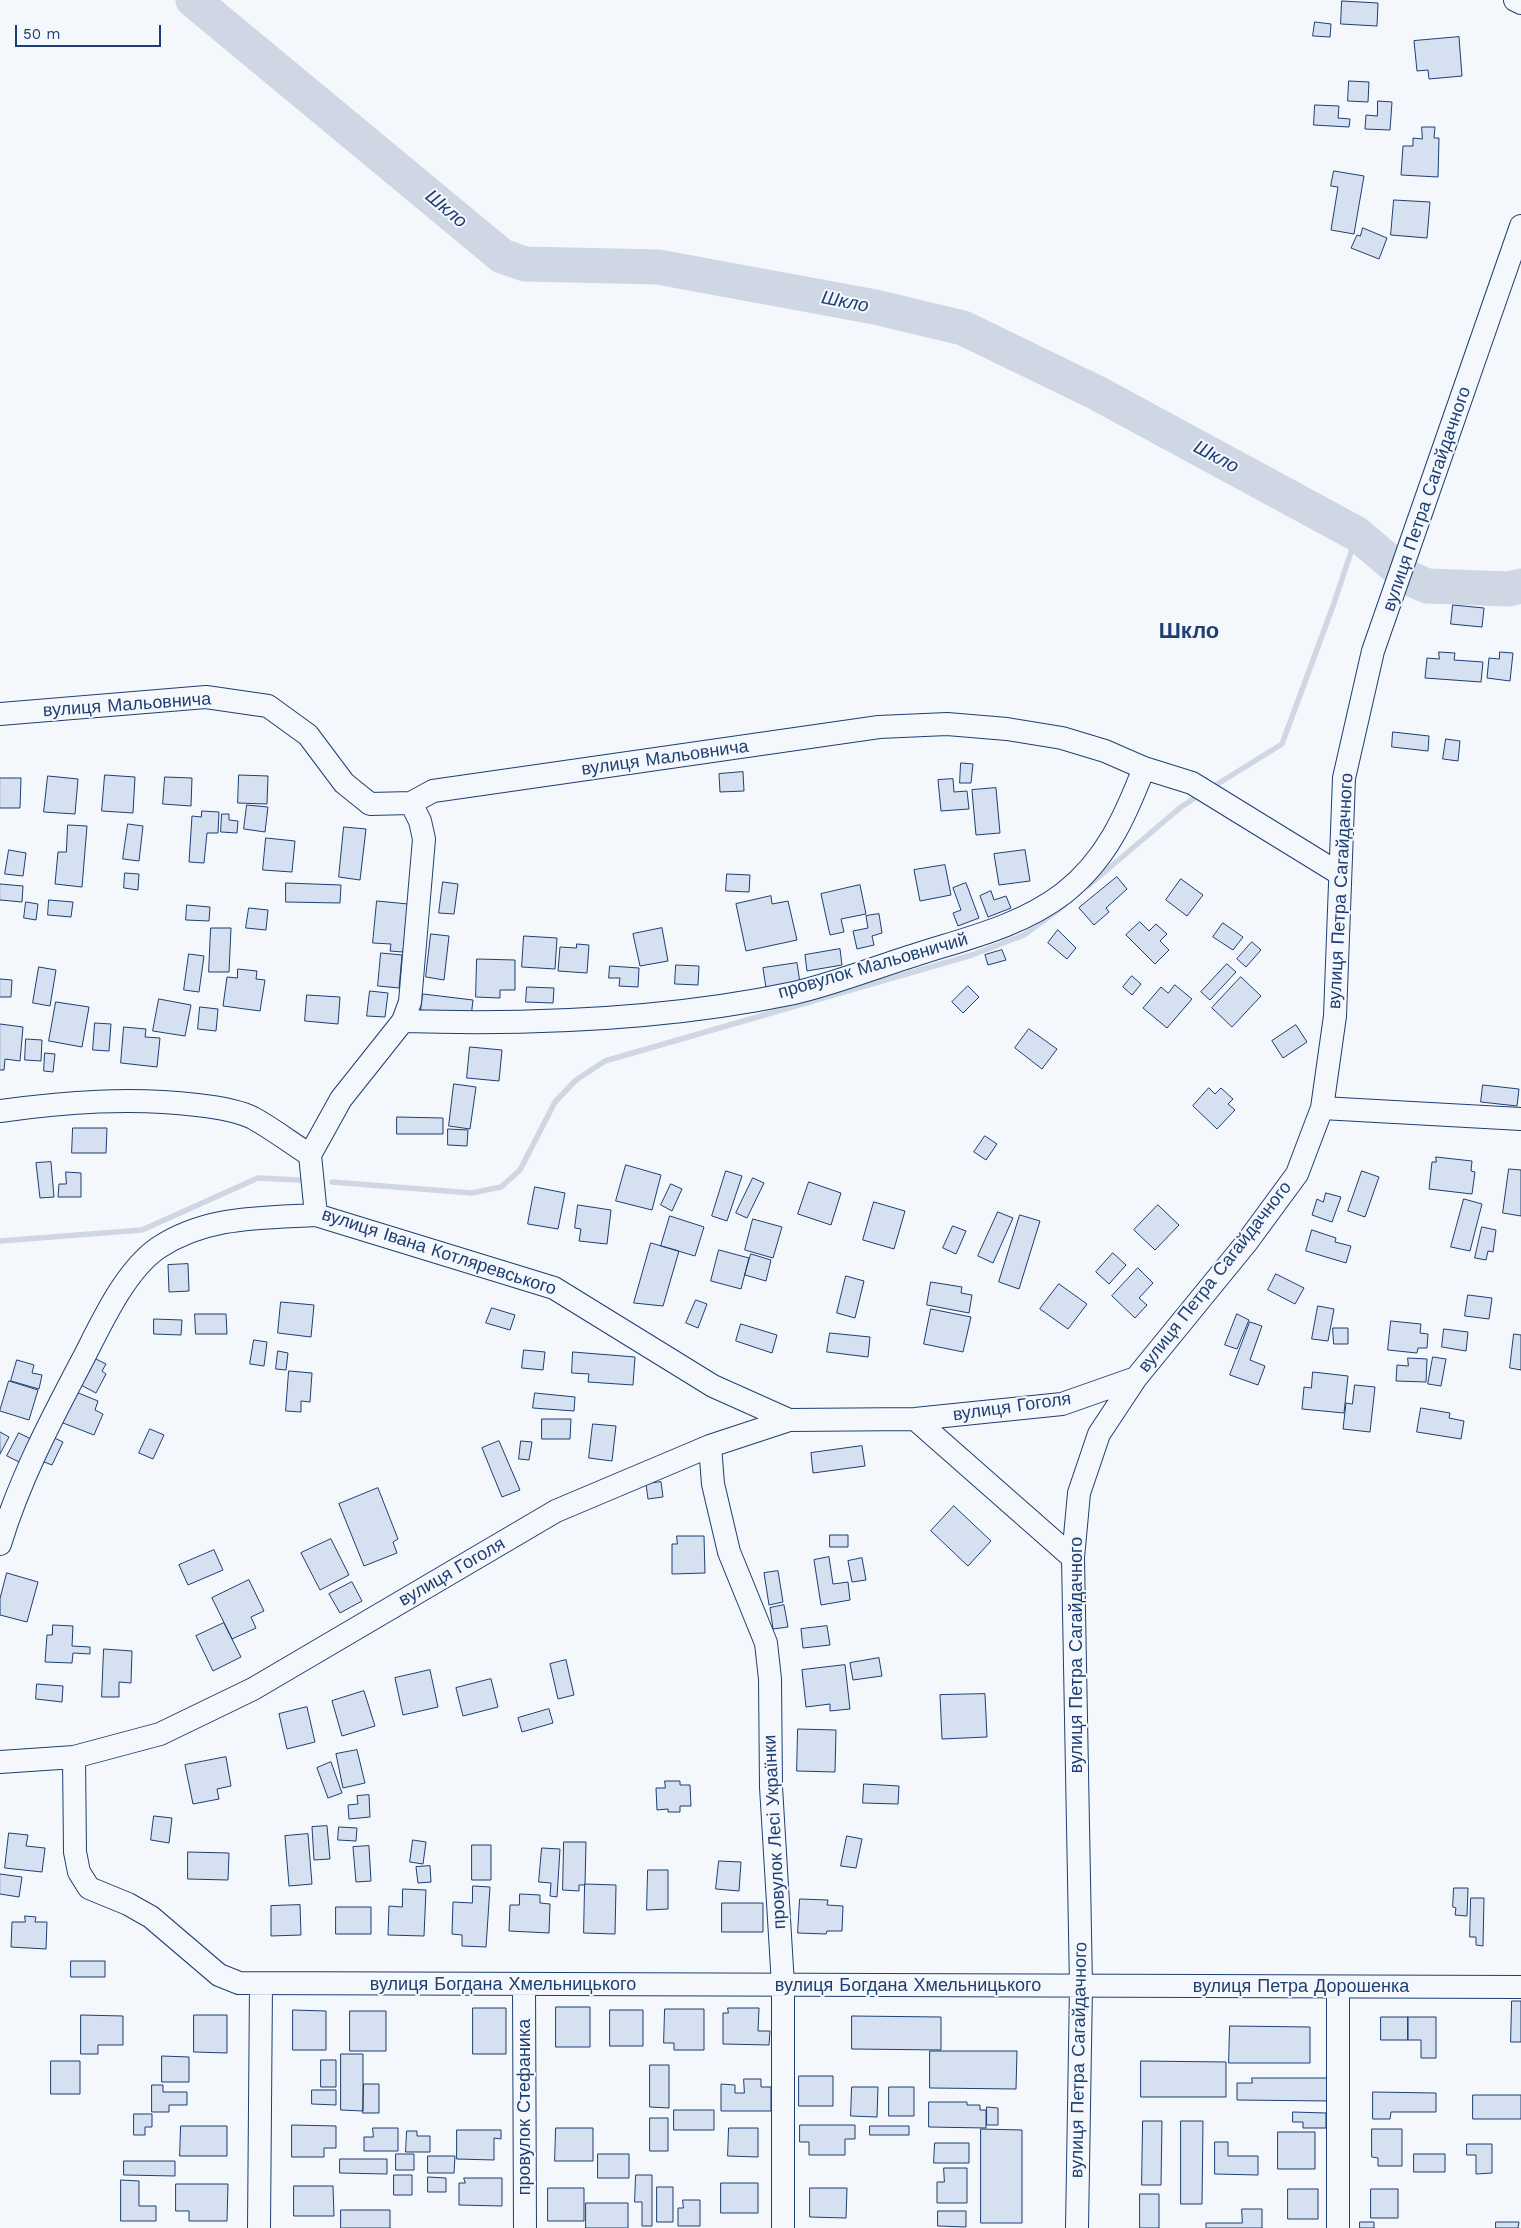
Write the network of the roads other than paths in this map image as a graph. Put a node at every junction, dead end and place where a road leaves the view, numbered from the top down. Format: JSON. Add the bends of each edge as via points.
{"nodes":[{"id":1,"x":1515,"y":0,"type":"edge"},
{"id":2,"x":1521,"y":3,"type":"edge"},
{"id":3,"x":1521,"y":226,"type":"edge"},
{"id":4,"x":0,"y":714,"type":"edge"},
{"id":5,"x":1144,"y":768,"type":"junction"},
{"id":6,"x":411,"y":803,"type":"junction"},
{"id":7,"x":1340,"y":874,"type":"junction"},
{"id":8,"x":402,"y":1021,"type":"junction"},
{"id":9,"x":1322,"y":1108,"type":"junction"},
{"id":10,"x":0,"y":1111,"type":"edge"},
{"id":11,"x":1521,"y":1119,"type":"edge"},
{"id":12,"x":310,"y":1155,"type":"junction"},
{"id":13,"x":316,"y":1215,"type":"junction"},
{"id":14,"x":1136,"y":1378,"type":"junction"},
{"id":15,"x":915,"y":1419,"type":"junction"},
{"id":16,"x":789,"y":1420,"type":"junction"},
{"id":17,"x":710,"y":1446,"type":"junction"},
{"id":18,"x":0,"y":1544,"type":"edge"},
{"id":19,"x":1073,"y":1558,"type":"junction"},
{"id":20,"x":74,"y":1757,"type":"junction"},
{"id":21,"x":0,"y":1762,"type":"edge"},
{"id":22,"x":261,"y":1985,"type":"junction"},
{"id":23,"x":524,"y":1985,"type":"junction"},
{"id":24,"x":783,"y":1986,"type":"junction"},
{"id":25,"x":1081,"y":1986,"type":"junction"},
{"id":26,"x":1338,"y":1987,"type":"junction"},
{"id":27,"x":1521,"y":1987,"type":"edge"},
{"id":28,"x":259,"y":2228,"type":"edge"},
{"id":29,"x":525,"y":2228,"type":"edge"},
{"id":30,"x":783,"y":2228,"type":"edge"},
{"id":31,"x":1077,"y":2228,"type":"edge"},
{"id":32,"x":1338,"y":2228,"type":"edge"}],
"edges":[{"from":1,"to":2,"type":"street"},
{"from":3,"to":7,"type":"street","name":"вулиця Петра Сагайдачного","via":[[1373,651],[1344,778]]},
{"from":4,"to":6,"type":"street","name":"вулиця Мальовнича","via":[[206,697],[268,706],[308,735],[344,784],[370,804]]},
{"from":5,"to":6,"type":"street","name":"вулиця Мальовнича","via":[[1105,751],[1062,738],[947,724],[879,728],[433,791]]},
{"from":5,"to":7,"type":"street","name":"вулиця Мальовнича","via":[[1192,782]]},
{"from":5,"to":8,"type":"street","name":"провулок Мальовничий","via":[[1125,817],[1099,858],[1064,893],[1023,919],[977,936],[796,992],[731,1004],[600,1018],[478,1023]]},
{"from":6,"to":8,"type":"street","via":[[424,839],[410,1002]]},
{"from":7,"to":9,"type":"street","name":"вулиця Петра Сагайдачного","via":[[1335,1016]]},
{"from":8,"to":12,"type":"street","via":[[341,1099]]},
{"from":9,"to":11,"type":"street"},
{"from":9,"to":14,"type":"street","name":"вулиця Петра Сагайдачного","via":[[1296,1174],[1247,1242]]},
{"from":10,"to":12,"type":"street","via":[[108,1100],[218,1108],[251,1117]]},
{"from":12,"to":13,"type":"street","name":"вулиця Івана Котляревського"},
{"from":13,"to":16,"type":"street","name":"вулиця Івана Котляревського","via":[[554,1288],[713,1386]]},
{"from":13,"to":18,"type":"street","via":[[243,1218],[202,1226],[157,1249],[127,1279],[26,1471]]},
{"from":14,"to":15,"type":"street","name":"вулиця Гоголя","via":[[1062,1404]]},
{"from":14,"to":19,"type":"street","name":"вулиця Петра Сагайдачного","via":[[1099,1434],[1079,1493]]},
{"from":15,"to":16,"type":"street","name":"вулиця Гоголя"},
{"from":15,"to":19,"type":"street","name":"вулиця Гоголя"},
{"from":16,"to":17,"type":"street","name":"вулиця Гоголя"},
{"from":17,"to":20,"type":"street","name":"вулиця Гоголя","via":[[556,1511],[253,1689],[160,1734]]},
{"from":17,"to":24,"type":"street","name":"провулок Лесі Українки","via":[[713,1484],[729,1552],[766,1643]]},
{"from":19,"to":25,"type":"street","name":"вулиця Петра Сагайдачного"},
{"from":20,"to":21,"type":"street","name":"вулиця Гоголя"},
{"from":20,"to":22,"type":"street","name":"вулиця Богдана Хмельницького","via":[[75,1852],[79,1872],[89,1888],[151,1917],[219,1975],[239,1983]]},
{"from":22,"to":23,"type":"street","name":"вулиця Богдана Хмельницького"},
{"from":22,"to":28,"type":"street"},
{"from":23,"to":24,"type":"street","name":"вулиця Богдана Хмельницького"},
{"from":23,"to":29,"type":"street","name":"провулок Стефаника"},
{"from":24,"to":25,"type":"street","name":"вулиця Богдана Хмельницького"},
{"from":24,"to":30,"type":"street","name":"провулок Лесі Українки"},
{"from":25,"to":26,"type":"street","name":"вулиця Петра Дорошенка"},
{"from":25,"to":31,"type":"street","name":"вулиця Петра Сагайдачного"},
{"from":26,"to":27,"type":"street","name":"вулиця Петра Дорошенка"},
{"from":26,"to":32,"type":"street"}]}
